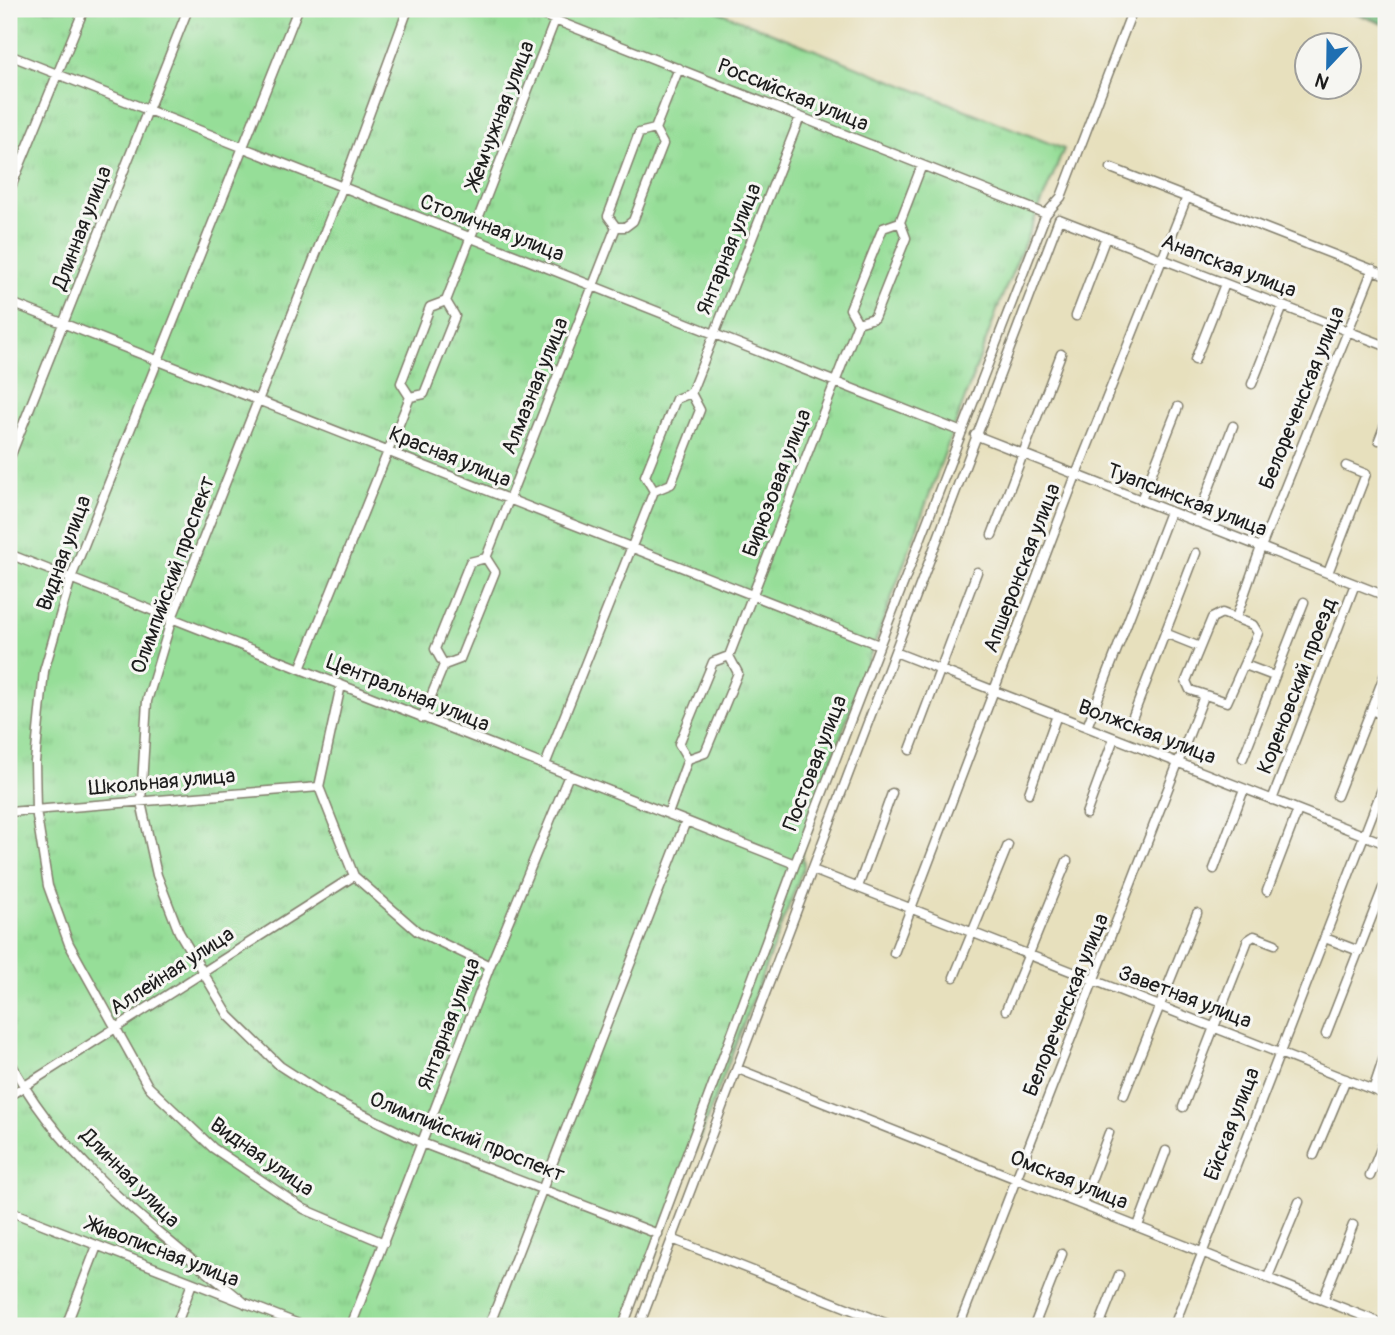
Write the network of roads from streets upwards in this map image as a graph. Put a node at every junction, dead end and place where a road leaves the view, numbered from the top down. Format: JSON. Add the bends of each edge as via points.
{"nodes":[{"id":1,"x":84,"y":9,"type":"edge"},
{"id":2,"x":188,"y":9,"type":"edge"},
{"id":3,"x":298,"y":9,"type":"edge"},
{"id":4,"x":408,"y":9,"type":"edge"},
{"id":5,"x":527,"y":9,"type":"edge"},
{"id":6,"x":1133,"y":9,"type":"edge"},
{"id":7,"x":555,"y":20,"type":"junction"},
{"id":8,"x":9,"y":55,"type":"edge"},
{"id":9,"x":679,"y":68,"type":"junction"},
{"id":10,"x":58,"y":74,"type":"junction"},
{"id":11,"x":147,"y":111,"type":"junction"},
{"id":12,"x":800,"y":117,"type":"junction"},
{"id":13,"x":656,"y":129,"type":"junction"},
{"id":14,"x":243,"y":149,"type":"junction"},
{"id":15,"x":922,"y":165,"type":"junction"},
{"id":16,"x":1111,"y":168,"type":"dead end"},
{"id":17,"x":342,"y":188,"type":"junction"},
{"id":18,"x":9,"y":192,"type":"edge"},
{"id":19,"x":1187,"y":197,"type":"junction"},
{"id":20,"x":1046,"y":214,"type":"junction"},
{"id":21,"x":1059,"y":219,"type":"joint"},
{"id":22,"x":900,"y":222,"type":"junction"},
{"id":23,"x":616,"y":228,"type":"junction"},
{"id":24,"x":1106,"y":237,"type":"junction"},
{"id":25,"x":471,"y":238,"type":"junction"},
{"id":26,"x":1162,"y":259,"type":"junction"},
{"id":27,"x":1373,"y":269,"type":"junction"},
{"id":28,"x":1386,"y":275,"type":"edge"},
{"id":29,"x":1225,"y":284,"type":"junction"},
{"id":30,"x":594,"y":286,"type":"junction"},
{"id":31,"x":446,"y":301,"type":"junction"},
{"id":32,"x":9,"y":302,"type":"edge"},
{"id":33,"x":1283,"y":306,"type":"junction"},
{"id":34,"x":1076,"y":316,"type":"dead end"},
{"id":35,"x":63,"y":323,"type":"junction"},
{"id":36,"x":858,"y":323,"type":"junction"},
{"id":37,"x":1348,"y":331,"type":"junction"},
{"id":38,"x":715,"y":333,"type":"junction"},
{"id":39,"x":1386,"y":346,"type":"edge"},
{"id":40,"x":1061,"y":354,"type":"dead end"},
{"id":41,"x":156,"y":360,"type":"junction"},
{"id":42,"x":1195,"y":360,"type":"dead end"},
{"id":43,"x":836,"y":381,"type":"junction"},
{"id":44,"x":1252,"y":384,"type":"dead end"},
{"id":45,"x":691,"y":393,"type":"junction"},
{"id":46,"x":410,"y":397,"type":"junction"},
{"id":47,"x":258,"y":400,"type":"junction"},
{"id":48,"x":1178,"y":407,"type":"dead end"},
{"id":49,"x":1386,"y":422,"type":"edge"},
{"id":50,"x":1233,"y":426,"type":"dead end"},
{"id":51,"x":962,"y":432,"type":"junction"},
{"id":52,"x":975,"y":435,"type":"junction"},
{"id":53,"x":1379,"y":440,"type":"dead end"},
{"id":54,"x":386,"y":450,"type":"junction"},
{"id":55,"x":1023,"y":454,"type":"junction"},
{"id":56,"x":9,"y":460,"type":"edge"},
{"id":57,"x":1346,"y":466,"type":"dead end"},
{"id":58,"x":1076,"y":475,"type":"junction"},
{"id":59,"x":654,"y":491,"type":"junction"},
{"id":60,"x":509,"y":499,"type":"junction"},
{"id":61,"x":1141,"y":500,"type":"junction"},
{"id":62,"x":1170,"y":512,"type":"junction"},
{"id":63,"x":1196,"y":522,"type":"junction"},
{"id":64,"x":992,"y":535,"type":"dead end"},
{"id":65,"x":1261,"y":547,"type":"junction"},
{"id":66,"x":630,"y":548,"type":"junction"},
{"id":67,"x":1196,"y":553,"type":"dead end"},
{"id":68,"x":9,"y":554,"type":"edge"},
{"id":69,"x":486,"y":558,"type":"junction"},
{"id":70,"x":977,"y":572,"type":"dead end"},
{"id":71,"x":1328,"y":573,"type":"junction"},
{"id":72,"x":71,"y":578,"type":"junction"},
{"id":73,"x":1355,"y":584,"type":"junction"},
{"id":74,"x":1385,"y":594,"type":"edge"},
{"id":75,"x":752,"y":595,"type":"junction"},
{"id":76,"x":1304,"y":602,"type":"dead end"},
{"id":77,"x":172,"y":618,"type":"junction"},
{"id":78,"x":1236,"y":618,"type":"junction"},
{"id":79,"x":1165,"y":633,"type":"junction"},
{"id":80,"x":879,"y":645,"type":"junction"},
{"id":81,"x":1200,"y":647,"type":"junction"},
{"id":82,"x":895,"y":652,"type":"junction"},
{"id":83,"x":729,"y":656,"type":"junction"},
{"id":84,"x":444,"y":665,"type":"junction"},
{"id":85,"x":1245,"y":665,"type":"junction"},
{"id":86,"x":300,"y":669,"type":"junction"},
{"id":87,"x":941,"y":670,"type":"junction"},
{"id":88,"x":1386,"y":671,"type":"edge"},
{"id":89,"x":1274,"y":677,"type":"junction"},
{"id":90,"x":341,"y":685,"type":"junction"},
{"id":91,"x":993,"y":690,"type":"junction"},
{"id":92,"x":1204,"y":696,"type":"junction"},
{"id":93,"x":1371,"y":710,"type":"junction"},
{"id":94,"x":1058,"y":715,"type":"junction"},
{"id":95,"x":1133,"y":716,"type":"dead end"},
{"id":96,"x":1386,"y":716,"type":"edge"},
{"id":97,"x":422,"y":718,"type":"junction"},
{"id":98,"x":1087,"y":727,"type":"junction"},
{"id":99,"x":1114,"y":738,"type":"junction"},
{"id":100,"x":910,"y":750,"type":"dead end"},
{"id":101,"x":1243,"y":758,"type":"dead end"},
{"id":102,"x":688,"y":759,"type":"junction"},
{"id":103,"x":1178,"y":763,"type":"junction"},
{"id":104,"x":545,"y":765,"type":"junction"},
{"id":105,"x":569,"y":775,"type":"junction"},
{"id":106,"x":1386,"y":779,"type":"edge"},
{"id":107,"x":319,"y":787,"type":"junction"},
{"id":108,"x":1244,"y":789,"type":"junction"},
{"id":109,"x":892,"y":793,"type":"dead end"},
{"id":110,"x":1029,"y":793,"type":"dead end"},
{"id":111,"x":1338,"y":796,"type":"dead end"},
{"id":112,"x":1272,"y":800,"type":"junction"},
{"id":113,"x":141,"y":802,"type":"junction"},
{"id":114,"x":36,"y":810,"type":"junction"},
{"id":115,"x":1298,"y":810,"type":"junction"},
{"id":116,"x":9,"y":812,"type":"edge"},
{"id":117,"x":668,"y":814,"type":"junction"},
{"id":118,"x":1086,"y":814,"type":"dead end"},
{"id":119,"x":686,"y":821,"type":"junction"},
{"id":120,"x":1365,"y":836,"type":"junction"},
{"id":121,"x":1386,"y":844,"type":"edge"},
{"id":122,"x":1009,"y":845,"type":"dead end"},
{"id":123,"x":1067,"y":861,"type":"dead end"},
{"id":124,"x":795,"y":864,"type":"junction"},
{"id":125,"x":1214,"y":869,"type":"dead end"},
{"id":126,"x":813,"y":870,"type":"junction"},
{"id":127,"x":354,"y":876,"type":"junction"},
{"id":128,"x":858,"y":887,"type":"junction"},
{"id":129,"x":1383,"y":888,"type":"dead end"},
{"id":130,"x":1267,"y":891,"type":"dead end"},
{"id":131,"x":911,"y":907,"type":"junction"},
{"id":132,"x":1197,"y":913,"type":"dead end"},
{"id":133,"x":972,"y":932,"type":"junction"},
{"id":134,"x":1325,"y":938,"type":"junction"},
{"id":135,"x":1275,"y":944,"type":"dead end"},
{"id":136,"x":1359,"y":951,"type":"junction"},
{"id":137,"x":894,"y":953,"type":"dead end"},
{"id":138,"x":1027,"y":954,"type":"junction"},
{"id":139,"x":490,"y":966,"type":"junction"},
{"id":140,"x":202,"y":971,"type":"junction"},
{"id":141,"x":954,"y":977,"type":"dead end"},
{"id":142,"x":1095,"y":981,"type":"junction"},
{"id":143,"x":1160,"y":1007,"type":"junction"},
{"id":144,"x":1006,"y":1010,"type":"dead end"},
{"id":145,"x":1216,"y":1028,"type":"junction"},
{"id":146,"x":114,"y":1030,"type":"junction"},
{"id":147,"x":1326,"y":1034,"type":"dead end"},
{"id":148,"x":1386,"y":1051,"type":"edge"},
{"id":149,"x":1279,"y":1053,"type":"junction"},
{"id":150,"x":9,"y":1059,"type":"edge"},
{"id":151,"x":738,"y":1069,"type":"junction"},
{"id":152,"x":1346,"y":1080,"type":"junction"},
{"id":153,"x":23,"y":1087,"type":"junction"},
{"id":154,"x":1373,"y":1090,"type":"junction"},
{"id":155,"x":1124,"y":1095,"type":"dead end"},
{"id":156,"x":9,"y":1096,"type":"edge"},
{"id":157,"x":1386,"y":1096,"type":"edge"},
{"id":158,"x":1183,"y":1107,"type":"dead end"},
{"id":159,"x":1109,"y":1133,"type":"dead end"},
{"id":160,"x":1386,"y":1136,"type":"edge"},
{"id":161,"x":422,"y":1143,"type":"junction"},
{"id":162,"x":1166,"y":1151,"type":"dead end"},
{"id":163,"x":1314,"y":1155,"type":"dead end"},
{"id":164,"x":1370,"y":1176,"type":"dead end"},
{"id":165,"x":1016,"y":1177,"type":"junction"},
{"id":166,"x":543,"y":1188,"type":"junction"},
{"id":167,"x":1299,"y":1202,"type":"dead end"},
{"id":168,"x":1082,"y":1204,"type":"junction"},
{"id":169,"x":10,"y":1214,"type":"edge"},
{"id":170,"x":1353,"y":1225,"type":"dead end"},
{"id":171,"x":1138,"y":1226,"type":"junction"},
{"id":172,"x":658,"y":1234,"type":"junction"},
{"id":173,"x":672,"y":1239,"type":"junction"},
{"id":174,"x":384,"y":1243,"type":"junction"},
{"id":175,"x":97,"y":1246,"type":"junction"},
{"id":176,"x":1202,"y":1251,"type":"junction"},
{"id":177,"x":1062,"y":1254,"type":"dead end"},
{"id":178,"x":1119,"y":1275,"type":"dead end"},
{"id":179,"x":1268,"y":1277,"type":"junction"},
{"id":180,"x":192,"y":1283,"type":"junction"},
{"id":181,"x":1323,"y":1300,"type":"junction"},
{"id":182,"x":246,"y":1304,"type":"junction"},
{"id":183,"x":277,"y":1316,"type":"junction"},
{"id":184,"x":66,"y":1326,"type":"edge"},
{"id":185,"x":176,"y":1326,"type":"edge"},
{"id":186,"x":272,"y":1326,"type":"edge"},
{"id":187,"x":304,"y":1326,"type":"edge"},
{"id":188,"x":351,"y":1326,"type":"edge"},
{"id":189,"x":489,"y":1326,"type":"edge"},
{"id":190,"x":623,"y":1326,"type":"edge"},
{"id":191,"x":639,"y":1326,"type":"edge"},
{"id":192,"x":893,"y":1326,"type":"edge"},
{"id":193,"x":959,"y":1326,"type":"edge"},
{"id":194,"x":1034,"y":1326,"type":"edge"},
{"id":195,"x":1098,"y":1326,"type":"edge"},
{"id":196,"x":1174,"y":1326,"type":"edge"},
{"id":197,"x":1386,"y":1326,"type":"edge"}],
"edges":[{"from":1,"to":10,"type":"street"},
{"from":2,"to":11,"type":"street","name":"Длинная улица"},
{"from":3,"to":14,"type":"street","name":"Видная улица"},
{"from":4,"to":17,"type":"street","name":"Олимпийский проспект"},
{"from":5,"to":7,"type":"street","name":"Российская улица"},
{"from":6,"to":20,"type":"street","name":"Постовая улица","via":[[1062,197]]},
{"from":7,"to":9,"type":"street","name":"Российская улица"},
{"from":7,"to":25,"type":"street","name":"Жемчужная улица"},
{"from":8,"to":10,"type":"street","name":"Столичная улица"},
{"from":9,"to":12,"type":"street","name":"Российская улица"},
{"from":9,"to":13,"type":"street","name":"Алмазная улица"},
{"from":10,"to":11,"type":"street","name":"Столичная улица"},
{"from":10,"to":18,"type":"street"},
{"from":11,"to":14,"type":"street","name":"Столичная улица"},
{"from":11,"to":35,"type":"street","name":"Длинная улица"},
{"from":12,"to":15,"type":"street","name":"Российская улица"},
{"from":12,"to":38,"type":"street","name":"Янтарная улица"},
{"from":13,"to":23,"type":"street","name":"Алмазная улица","via":[[663,144],[633,221]]},
{"from":13,"to":23,"type":"street","name":"Алмазная улица","via":[[639,133],[608,216]]},
{"from":14,"to":17,"type":"street","name":"Столичная улица"},
{"from":14,"to":41,"type":"street","name":"Видная улица"},
{"from":15,"to":20,"type":"street","name":"Российская улица"},
{"from":15,"to":22,"type":"street","name":"Бирюзовая улица"},
{"from":16,"to":19,"type":"street"},
{"from":17,"to":25,"type":"street","name":"Столичная улица"},
{"from":17,"to":47,"type":"street","name":"Олимпийский проспект"},
{"from":19,"to":26,"type":"street","name":"Апшеронская улица"},
{"from":19,"to":27,"type":"street"},
{"from":20,"to":51,"type":"street","name":"Постовая улица"},
{"from":21,"to":24,"type":"street","name":"Анапская улица"},
{"from":21,"to":52,"type":"street","name":"Постовая улица"},
{"from":22,"to":36,"type":"street","name":"Бирюзовая улица","via":[[906,238],[874,318]]},
{"from":22,"to":36,"type":"street","name":"Бирюзовая улица","via":[[883,228],[850,309]]},
{"from":23,"to":30,"type":"street","name":"Алмазная улица"},
{"from":24,"to":26,"type":"street","name":"Анапская улица"},
{"from":24,"to":34,"type":"street"},
{"from":25,"to":30,"type":"street","name":"Столичная улица"},
{"from":25,"to":31,"type":"street","name":"Жемчужная улица"},
{"from":26,"to":29,"type":"street","name":"Анапская улица"},
{"from":26,"to":58,"type":"street","name":"Апшеронская улица"},
{"from":27,"to":28,"type":"street"},
{"from":27,"to":37,"type":"street","name":"Белореченская улица"},
{"from":29,"to":33,"type":"street","name":"Анапская улица"},
{"from":29,"to":42,"type":"street"},
{"from":30,"to":38,"type":"street","name":"Столичная улица"},
{"from":30,"to":60,"type":"street","name":"Алмазная улица"},
{"from":31,"to":46,"type":"street","name":"Жемчужная улица","via":[[430,307],[401,383]]},
{"from":31,"to":46,"type":"street","name":"Жемчужная улица","via":[[455,316],[424,394]]},
{"from":32,"to":35,"type":"street","name":"Красная улица"},
{"from":33,"to":37,"type":"street","name":"Анапская улица"},
{"from":33,"to":44,"type":"street"},
{"from":35,"to":41,"type":"street","name":"Красная улица"},
{"from":35,"to":56,"type":"street","name":"Длинная улица"},
{"from":36,"to":43,"type":"street","name":"Бирюзовая улица"},
{"from":37,"to":39,"type":"street","name":"Анапская улица"},
{"from":37,"to":65,"type":"street","name":"Белореченская улица"},
{"from":38,"to":43,"type":"street","name":"Столичная улица"},
{"from":38,"to":45,"type":"street","name":"Янтарная улица"},
{"from":40,"to":55,"type":"street"},
{"from":41,"to":47,"type":"street","name":"Красная улица"},
{"from":41,"to":72,"type":"street","name":"Видная улица"},
{"from":43,"to":51,"type":"street","name":"Столичная улица"},
{"from":43,"to":75,"type":"street","name":"Бирюзовая улица"},
{"from":45,"to":59,"type":"street","name":"Янтарная улица","via":[[676,399],[645,476]]},
{"from":45,"to":59,"type":"street","name":"Янтарная улица","via":[[700,410],[671,484]]},
{"from":46,"to":54,"type":"street","name":"Жемчужная улица"},
{"from":47,"to":54,"type":"street","name":"Красная улица"},
{"from":47,"to":77,"type":"street","name":"Олимпийский проспект"},
{"from":48,"to":61,"type":"street"},
{"from":49,"to":53,"type":"street"},
{"from":50,"to":63,"type":"street"},
{"from":51,"to":80,"type":"street","name":"Постовая улица"},
{"from":52,"to":55,"type":"street","name":"Туапсинская улица"},
{"from":52,"to":82,"type":"street","name":"Постовая улица"},
{"from":54,"to":60,"type":"street","name":"Красная улица"},
{"from":54,"to":86,"type":"street","name":"Жемчужная улица"},
{"from":55,"to":58,"type":"street","name":"Туапсинская улица"},
{"from":55,"to":64,"type":"street"},
{"from":57,"to":71,"type":"street","via":[[1366,474]]},
{"from":58,"to":61,"type":"street","name":"Туапсинская улица"},
{"from":58,"to":91,"type":"street","name":"Апшеронская улица"},
{"from":59,"to":66,"type":"street","name":"Янтарная улица"},
{"from":60,"to":66,"type":"street","name":"Красная улица"},
{"from":60,"to":69,"type":"street","name":"Алмазная улица"},
{"from":61,"to":62,"type":"street","name":"Туапсинская улица"},
{"from":62,"to":63,"type":"street","name":"Туапсинская улица"},
{"from":62,"to":98,"type":"street"},
{"from":63,"to":65,"type":"street","name":"Туапсинская улица"},
{"from":65,"to":71,"type":"street","name":"Туапсинская улица"},
{"from":65,"to":78,"type":"street","name":"Белореченская улица"},
{"from":66,"to":75,"type":"street","name":"Красная улица"},
{"from":66,"to":104,"type":"street","name":"Янтарная улица"},
{"from":67,"to":79,"type":"street"},
{"from":68,"to":72,"type":"street","name":"Центральная улица"},
{"from":69,"to":84,"type":"street","name":"Алмазная улица","via":[[495,572],[460,659]]},
{"from":69,"to":84,"type":"street","name":"Алмазная улица","via":[[470,562],[435,649]]},
{"from":70,"to":87,"type":"street"},
{"from":71,"to":73,"type":"street","name":"Туапсинская улица"},
{"from":72,"to":77,"type":"street","name":"Центральная улица"},
{"from":72,"to":114,"type":"street","name":"Видная улица","via":[[39,703]]},
{"from":73,"to":74,"type":"street","name":"Туапсинская улица"},
{"from":73,"to":112,"type":"street","name":"Кореновский проезд"},
{"from":75,"to":80,"type":"street","name":"Красная улица"},
{"from":75,"to":83,"type":"street","name":"Бирюзовая улица"},
{"from":76,"to":89,"type":"street"},
{"from":77,"to":86,"type":"street","name":"Центральная улица"},
{"from":77,"to":113,"type":"street","name":"Олимпийский проспект","via":[[147,701]]},
{"from":78,"to":81,"type":"street","via":[[1216,614]]},
{"from":78,"to":85,"type":"street","via":[[1257,629]]},
{"from":79,"to":81,"type":"street"},
{"from":79,"to":95,"type":"street"},
{"from":80,"to":124,"type":"street","name":"Постовая улица"},
{"from":81,"to":92,"type":"street","via":[[1186,685]]},
{"from":82,"to":87,"type":"street","name":"Волжская улица"},
{"from":82,"to":126,"type":"street","name":"Постовая улица"},
{"from":83,"to":102,"type":"street","name":"Бирюзовая улица","via":[[713,662],[680,744]]},
{"from":83,"to":102,"type":"street","name":"Бирюзовая улица","via":[[738,673],[705,753]]},
{"from":84,"to":97,"type":"street","name":"Алмазная улица"},
{"from":85,"to":89,"type":"street"},
{"from":85,"to":92,"type":"street","via":[[1227,702]]},
{"from":86,"to":90,"type":"street","name":"Центральная улица"},
{"from":87,"to":91,"type":"street","name":"Волжская улица"},
{"from":87,"to":100,"type":"street"},
{"from":88,"to":93,"type":"street"},
{"from":89,"to":101,"type":"street"},
{"from":90,"to":97,"type":"street","name":"Центральная улица"},
{"from":90,"to":107,"type":"street"},
{"from":91,"to":94,"type":"street","name":"Волжская улица"},
{"from":91,"to":131,"type":"street","name":"Апшеронская улица"},
{"from":92,"to":103,"type":"street","name":"Белореченская улица"},
{"from":93,"to":96,"type":"street"},
{"from":93,"to":111,"type":"street"},
{"from":94,"to":98,"type":"street","name":"Волжская улица"},
{"from":94,"to":110,"type":"street"},
{"from":97,"to":104,"type":"street","name":"Центральная улица"},
{"from":98,"to":99,"type":"street","name":"Волжская улица"},
{"from":99,"to":103,"type":"street","name":"Волжская улица"},
{"from":99,"to":118,"type":"street"},
{"from":102,"to":117,"type":"street","name":"Бирюзовая улица"},
{"from":103,"to":108,"type":"street","name":"Волжская улица"},
{"from":103,"to":142,"type":"street","name":"Белореченская улица"},
{"from":104,"to":105,"type":"street","name":"Центральная улица"},
{"from":105,"to":117,"type":"street","name":"Центральная улица"},
{"from":105,"to":139,"type":"street","name":"Янтарная улица"},
{"from":106,"to":120,"type":"street","name":"Ейская улица"},
{"from":107,"to":113,"type":"street","name":"Школьная улица"},
{"from":107,"to":127,"type":"street"},
{"from":108,"to":112,"type":"street","name":"Волжская улица"},
{"from":108,"to":125,"type":"street"},
{"from":109,"to":128,"type":"street"},
{"from":112,"to":115,"type":"street","name":"Волжская улица"},
{"from":113,"to":114,"type":"street","name":"Школьная улица"},
{"from":113,"to":140,"type":"street","name":"Олимпийский проспект","via":[[157,875],[179,932]]},
{"from":114,"to":116,"type":"street","name":"Школьная улица"},
{"from":114,"to":146,"type":"street","name":"Видная улица","via":[[48,886],[69,944]]},
{"from":115,"to":120,"type":"street","name":"Волжская улица"},
{"from":115,"to":130,"type":"street"},
{"from":117,"to":119,"type":"street","name":"Центральная улица"},
{"from":119,"to":124,"type":"street","name":"Центральная улица"},
{"from":119,"to":166,"type":"street"},
{"from":120,"to":121,"type":"street","name":"Волжская улица"},
{"from":120,"to":134,"type":"street","name":"Ейская улица"},
{"from":122,"to":133,"type":"street"},
{"from":123,"to":138,"type":"street"},
{"from":124,"to":172,"type":"street","name":"Постовая улица"},
{"from":126,"to":128,"type":"street","name":"Заветная улица"},
{"from":126,"to":151,"type":"street","name":"Постовая улица"},
{"from":127,"to":139,"type":"street","via":[[417,931]]},
{"from":127,"to":140,"type":"street","name":"Аллейная улица"},
{"from":128,"to":131,"type":"street","name":"Заветная улица"},
{"from":129,"to":136,"type":"street"},
{"from":131,"to":133,"type":"street","name":"Заветная улица"},
{"from":131,"to":137,"type":"street","name":"Апшеронская улица"},
{"from":132,"to":143,"type":"street"},
{"from":133,"to":138,"type":"street","name":"Заветная улица"},
{"from":133,"to":141,"type":"street"},
{"from":134,"to":136,"type":"street"},
{"from":134,"to":149,"type":"street","name":"Ейская улица"},
{"from":135,"to":145,"type":"street","via":[[1251,937]]},
{"from":136,"to":147,"type":"street"},
{"from":138,"to":142,"type":"street","name":"Заветная улица"},
{"from":138,"to":144,"type":"street"},
{"from":139,"to":161,"type":"street","name":"Янтарная улица"},
{"from":140,"to":146,"type":"street","name":"Аллейная улица"},
{"from":140,"to":161,"type":"street","name":"Олимпийский проспект","via":[[229,1017],[280,1066],[328,1097]]},
{"from":142,"to":143,"type":"street","name":"Заветная улица"},
{"from":142,"to":165,"type":"street","name":"Белореченская улица"},
{"from":143,"to":145,"type":"street","name":"Заветная улица"},
{"from":143,"to":155,"type":"street"},
{"from":145,"to":149,"type":"street","name":"Заветная улица"},
{"from":145,"to":158,"type":"street"},
{"from":146,"to":153,"type":"street","name":"Аллейная улица"},
{"from":146,"to":174,"type":"street","name":"Видная улица","via":[[148,1086],[213,1148],[304,1209]]},
{"from":148,"to":154,"type":"street"},
{"from":149,"to":152,"type":"street","name":"Заветная улица"},
{"from":149,"to":176,"type":"street","name":"Ейская улица"},
{"from":150,"to":153,"type":"street","name":"Длинная улица"},
{"from":151,"to":165,"type":"street","name":"Омская улица"},
{"from":151,"to":173,"type":"street","name":"Постовая улица"},
{"from":152,"to":154,"type":"street","name":"Заветная улица"},
{"from":152,"to":163,"type":"street"},
{"from":153,"to":156,"type":"street","name":"Аллейная улица"},
{"from":153,"to":182,"type":"street","name":"Длинная улица","via":[[125,1204]]},
{"from":154,"to":157,"type":"street","name":"Заветная улица"},
{"from":159,"to":168,"type":"street"},
{"from":160,"to":164,"type":"street"},
{"from":161,"to":166,"type":"street","name":"Олимпийский проспект"},
{"from":161,"to":174,"type":"street","name":"Янтарная улица"},
{"from":162,"to":171,"type":"street"},
{"from":165,"to":168,"type":"street","name":"Омская улица"},
{"from":165,"to":193,"type":"street","name":"Белореченская улица"},
{"from":166,"to":172,"type":"street","name":"Олимпийский проспект"},
{"from":166,"to":189,"type":"street"},
{"from":167,"to":179,"type":"street"},
{"from":168,"to":171,"type":"street","name":"Омская улица"},
{"from":169,"to":175,"type":"street","name":"Живописная улица"},
{"from":170,"to":181,"type":"street"},
{"from":171,"to":176,"type":"street","name":"Омская улица"},
{"from":172,"to":190,"type":"street","name":"Постовая улица"},
{"from":173,"to":191,"type":"street","name":"Постовая улица"},
{"from":173,"to":192,"type":"street"},
{"from":174,"to":188,"type":"street","name":"Янтарная улица"},
{"from":175,"to":180,"type":"street","name":"Живописная улица"},
{"from":175,"to":184,"type":"street"},
{"from":176,"to":179,"type":"street","name":"Омская улица"},
{"from":176,"to":196,"type":"street","name":"Ейская улица"},
{"from":177,"to":194,"type":"street"},
{"from":178,"to":195,"type":"street"},
{"from":179,"to":181,"type":"street","name":"Омская улица"},
{"from":180,"to":182,"type":"street","name":"Живописная улица"},
{"from":180,"to":185,"type":"street"},
{"from":181,"to":197,"type":"street","name":"Омская улица"},
{"from":182,"to":183,"type":"street","name":"Живописная улица"},
{"from":183,"to":186,"type":"street"},
{"from":183,"to":187,"type":"street","name":"Живописная улица"}]}
